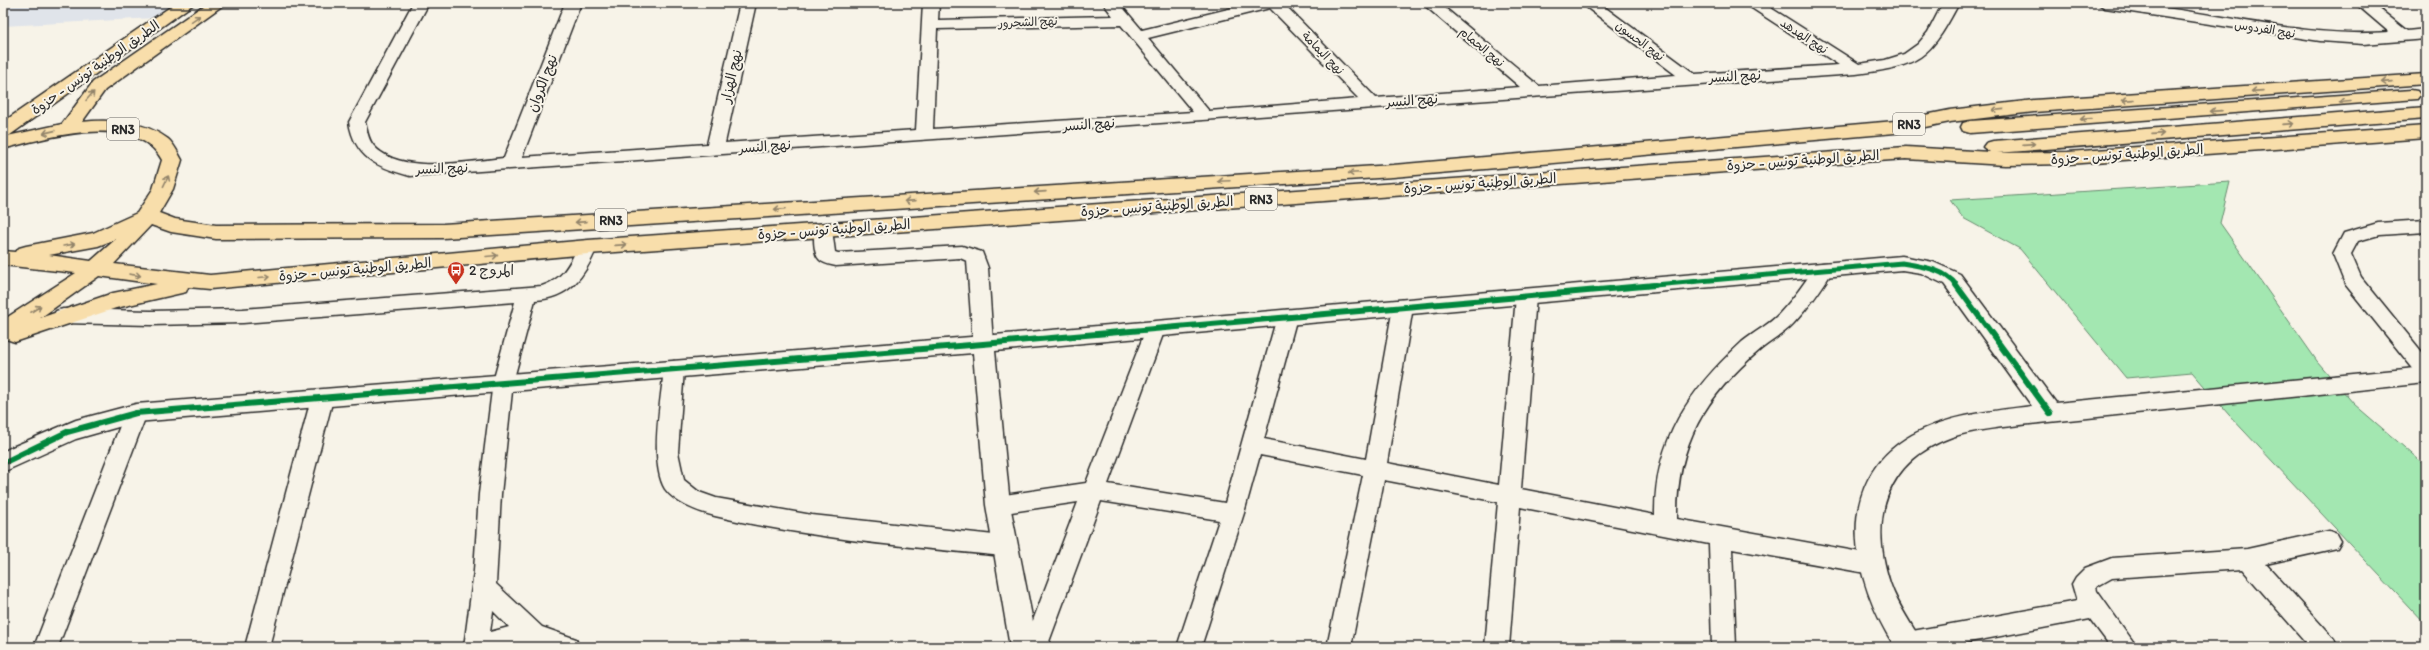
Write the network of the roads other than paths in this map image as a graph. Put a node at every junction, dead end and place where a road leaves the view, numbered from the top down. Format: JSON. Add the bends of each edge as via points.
{"nodes":[{"id":1,"x":187,"y":3,"type":"edge"},
{"id":2,"x":218,"y":3,"type":"edge"},
{"id":3,"x":421,"y":3,"type":"edge"},
{"id":4,"x":574,"y":3,"type":"edge"},
{"id":5,"x":748,"y":3,"type":"edge"},
{"id":6,"x":931,"y":3,"type":"edge"},
{"id":7,"x":1111,"y":3,"type":"edge"},
{"id":8,"x":1273,"y":3,"type":"edge"},
{"id":9,"x":1430,"y":3,"type":"edge"},
{"id":10,"x":1589,"y":3,"type":"edge"},
{"id":11,"x":1752,"y":3,"type":"edge"},
{"id":12,"x":1951,"y":3,"type":"edge"},
{"id":13,"x":2105,"y":3,"type":"edge"},
{"id":14,"x":2363,"y":3,"type":"edge"},
{"id":15,"x":1126,"y":20,"type":"junction"},
{"id":16,"x":930,"y":25,"type":"junction"},
{"id":17,"x":2426,"y":34,"type":"edge"},
{"id":18,"x":1139,"y":35,"type":"junction"},
{"id":19,"x":2405,"y":37,"type":"junction"},
{"id":20,"x":1856,"y":69,"type":"junction"},
{"id":21,"x":1691,"y":79,"type":"junction"},
{"id":22,"x":2426,"y":79,"type":"edge"},
{"id":23,"x":1535,"y":91,"type":"junction"},
{"id":24,"x":2426,"y":94,"type":"edge"},
{"id":25,"x":1371,"y":102,"type":"junction"},
{"id":26,"x":2426,"y":113,"type":"edge"},
{"id":27,"x":1205,"y":116,"type":"junction"},
{"id":28,"x":1895,"y":127,"type":"junction"},
{"id":29,"x":69,"y":128,"type":"junction"},
{"id":30,"x":3,"y":131,"type":"edge"},
{"id":31,"x":2426,"y":132,"type":"edge"},
{"id":32,"x":924,"y":134,"type":"junction"},
{"id":33,"x":3,"y":143,"type":"edge"},
{"id":34,"x":715,"y":149,"type":"junction"},
{"id":35,"x":1906,"y":153,"type":"junction"},
{"id":36,"x":510,"y":164,"type":"junction"},
{"id":37,"x":146,"y":215,"type":"junction"},
{"id":38,"x":2426,"y":226,"type":"edge"},
{"id":39,"x":823,"y":230,"type":"junction"},
{"id":40,"x":588,"y":247,"type":"junction"},
{"id":41,"x":3,"y":257,"type":"edge"},
{"id":42,"x":97,"y":268,"type":"junction"},
{"id":43,"x":1824,"y":269,"type":"junction"},
{"id":44,"x":210,"y":282,"type":"junction"},
{"id":45,"x":527,"y":294,"type":"junction"},
{"id":46,"x":1526,"y":297,"type":"junction"},
{"id":47,"x":1403,"y":307,"type":"junction"},
{"id":48,"x":63,"y":316,"type":"junction"},
{"id":49,"x":1287,"y":317,"type":"junction"},
{"id":50,"x":1155,"y":329,"type":"junction"},
{"id":51,"x":3,"y":330,"type":"edge"},
{"id":52,"x":3,"y":338,"type":"edge"},
{"id":53,"x":983,"y":344,"type":"junction"},
{"id":54,"x":674,"y":369,"type":"junction"},
{"id":55,"x":2426,"y":371,"type":"edge"},
{"id":56,"x":2426,"y":375,"type":"edge"},
{"id":57,"x":503,"y":382,"type":"junction"},
{"id":58,"x":322,"y":399,"type":"junction"},
{"id":59,"x":136,"y":413,"type":"junction"},
{"id":60,"x":2050,"y":413,"type":"junction"},
{"id":61,"x":1252,"y":445,"type":"junction"},
{"id":62,"x":3,"y":464,"type":"edge"},
{"id":63,"x":1375,"y":469,"type":"junction"},
{"id":64,"x":1092,"y":491,"type":"junction"},
{"id":65,"x":1510,"y":496,"type":"junction"},
{"id":66,"x":998,"y":505,"type":"junction"},
{"id":67,"x":1233,"y":512,"type":"junction"},
{"id":68,"x":1666,"y":526,"type":"junction"},
{"id":69,"x":1720,"y":537,"type":"junction"},
{"id":70,"x":2329,"y":541,"type":"dead end"},
{"id":71,"x":1004,"y":546,"type":"junction"},
{"id":72,"x":2247,"y":559,"type":"junction"},
{"id":73,"x":1871,"y":564,"type":"junction"},
{"id":74,"x":483,"y":586,"type":"junction"},
{"id":75,"x":2094,"y":608,"type":"junction"},
{"id":76,"x":533,"y":635,"type":"junction"},
{"id":77,"x":1909,"y":645,"type":"edge"},
{"id":78,"x":46,"y":647,"type":"edge"},
{"id":79,"x":257,"y":647,"type":"edge"},
{"id":80,"x":476,"y":647,"type":"edge"},
{"id":81,"x":567,"y":647,"type":"edge"},
{"id":82,"x":1024,"y":647,"type":"edge"},
{"id":83,"x":1035,"y":647,"type":"edge"},
{"id":84,"x":1189,"y":647,"type":"edge"},
{"id":85,"x":1339,"y":647,"type":"edge"},
{"id":86,"x":1497,"y":647,"type":"edge"},
{"id":87,"x":1724,"y":647,"type":"edge"},
{"id":88,"x":2125,"y":647,"type":"edge"},
{"id":89,"x":2325,"y":647,"type":"edge"}],
"edges":[{"from":1,"to":30,"type":"highway","name":"الطريق الوطنية تونس - حزوة"},
{"from":29,"to":2,"type":"highway","name":"الطريق الوطنية تونس - حزوة","one_way":true,"via":[[86,100],[99,86]]},
{"from":3,"to":36,"type":"street","name":"نهج النسر","via":[[357,122],[363,146],[370,154],[410,170]]},
{"from":4,"to":36,"type":"street","name":"نهج الكروان"},
{"from":5,"to":34,"type":"street","name":"نهج الهزار"},
{"from":6,"to":16,"type":"street"},
{"from":7,"to":15,"type":"street"},
{"from":8,"to":18,"type":"street"},
{"from":8,"to":25,"type":"street","name":"نهج اليمامة"},
{"from":9,"to":23,"type":"street","name":"نهج الحمام"},
{"from":10,"to":21,"type":"street","name":"نهج الحسون"},
{"from":11,"to":20,"type":"street","name":"نهج الهدهد"},
{"from":12,"to":20,"type":"street","name":"نهج النسر","via":[[1935,33],[1924,47],[1910,57],[1888,64]]},
{"from":13,"to":19,"type":"street","name":"نهج الفردوس","via":[[2320,36],[2363,39]]},
{"from":14,"to":19,"type":"street"},
{"from":15,"to":16,"type":"street","name":"نهج الشحرور"},
{"from":15,"to":18,"type":"street"},
{"from":16,"to":32,"type":"street"},
{"from":17,"to":19,"type":"street","name":"نهج الفردوس"},
{"from":18,"to":27,"type":"street"},
{"from":20,"to":21,"type":"street","name":"نهج النسر"},
{"from":21,"to":23,"type":"street","name":"نهج النسر"},
{"from":22,"to":28,"type":"highway","name":"الطريق الوطنية تونس - حزوة","number":"RN3","one_way":true,"via":[[2027,107],[1950,116]]},
{"from":23,"to":25,"type":"street","name":"نهج النسر"},
{"from":24,"to":28,"type":"highway","one_way":true,"via":[[1972,127]]},
{"from":25,"to":27,"type":"street","name":"نهج النسر"},
{"from":35,"to":26,"type":"highway","one_way":true},
{"from":27,"to":32,"type":"street","name":"نهج النسر"},
{"from":28,"to":37,"type":"highway","name":"الطريق الوطنية تونس - حزوة","number":"RN3","one_way":true,"via":[[1393,171],[443,231],[216,232],[171,225]]},
{"from":29,"to":33,"type":"highway","number":"RN3","one_way":true},
{"from":37,"to":29,"type":"highway","number":"RN3","one_way":true,"via":[[168,179],[172,160],[162,144],[143,133],[115,127]]},
{"from":31,"to":35,"type":"highway","name":"الطريق الوطنية تونس - حزوة","number":"RN3","via":[[2061,159],[2005,159]]},
{"from":32,"to":34,"type":"street","name":"نهج النسر"},
{"from":34,"to":36,"type":"street","name":"نهج النسر"},
{"from":35,"to":39,"type":"highway","name":"الطريق الوطنية تونس - حزوة","number":"RN3"},
{"from":41,"to":37,"type":"highway","number":"RN3","one_way":true,"via":[[98,238],[131,225]]},
{"from":37,"to":42,"type":"highway","number":"RN3","via":[[129,239]]},
{"from":38,"to":55,"type":"street","via":[[2378,229],[2351,237],[2342,254],[2352,279]]},
{"from":40,"to":39,"type":"highway","name":"الطريق الوطنية تونس - حزوة","number":"RN3","one_way":true},
{"from":39,"to":53,"type":"street","via":[[826,256],[836,260],[962,252],[975,257]]},
{"from":44,"to":40,"type":"highway","name":"الطريق الوطنية تونس - حزوة","number":"RN3","one_way":true},
{"from":40,"to":45,"type":"street","via":[[571,280],[559,288]]},
{"from":41,"to":42,"type":"highway","number":"RN3"},
{"from":42,"to":44,"type":"highway","name":"الطريق الوطنية تونس - حزوة","number":"RN3","one_way":true,"via":[[158,278]]},
{"from":51,"to":42,"type":"highway","number":"RN3","one_way":true},
{"from":43,"to":46,"type":"street"},
{"from":43,"to":60,"type":"street","via":[[1902,263],[1926,268],[1952,279]]},
{"from":43,"to":68,"type":"street","via":[[1805,297],[1781,324],[1750,346],[1721,375],[1692,411],[1677,442],[1668,475]]},
{"from":44,"to":48,"type":"highway","via":[[113,301]]},
{"from":45,"to":48,"type":"street","via":[[227,316]]},
{"from":45,"to":57,"type":"street"},
{"from":46,"to":47,"type":"street"},
{"from":46,"to":65,"type":"street"},
{"from":47,"to":49,"type":"street"},
{"from":47,"to":63,"type":"street"},
{"from":48,"to":52,"type":"highway"},
{"from":49,"to":50,"type":"street"},
{"from":49,"to":61,"type":"street"},
{"from":50,"to":53,"type":"street"},
{"from":50,"to":64,"type":"street"},
{"from":53,"to":54,"type":"street"},
{"from":53,"to":66,"type":"street"},
{"from":54,"to":57,"type":"street"},
{"from":54,"to":71,"type":"street","via":[[667,452],[674,484],[691,498],[714,507],[812,524]]},
{"from":56,"to":60,"type":"street"},
{"from":57,"to":58,"type":"street"},
{"from":57,"to":74,"type":"street","via":[[490,494]]},
{"from":58,"to":59,"type":"street"},
{"from":58,"to":79,"type":"street"},
{"from":59,"to":62,"type":"street","via":[[102,420],[64,433],[33,446]]},
{"from":59,"to":78,"type":"street"},
{"from":60,"to":73,"type":"street","via":[[1967,424],[1928,437],[1906,452],[1886,471],[1873,496],[1867,536]]},
{"from":61,"to":63,"type":"street"},
{"from":61,"to":67,"type":"street"},
{"from":63,"to":65,"type":"street"},
{"from":63,"to":85,"type":"street"},
{"from":64,"to":66,"type":"street"},
{"from":64,"to":67,"type":"street"},
{"from":64,"to":83,"type":"street"},
{"from":65,"to":68,"type":"street"},
{"from":65,"to":86,"type":"street"},
{"from":66,"to":71,"type":"street"},
{"from":67,"to":84,"type":"street"},
{"from":68,"to":69,"type":"street"},
{"from":69,"to":73,"type":"street"},
{"from":69,"to":87,"type":"street"},
{"from":70,"to":72,"type":"street"},
{"from":71,"to":82,"type":"street"},
{"from":72,"to":75,"type":"street","via":[[2099,571],[2090,576],[2084,584]]},
{"from":72,"to":89,"type":"street"},
{"from":73,"to":77,"type":"street","via":[[1884,602]]},
{"from":74,"to":76,"type":"street"},
{"from":74,"to":80,"type":"street"},
{"from":75,"to":77,"type":"street"},
{"from":75,"to":88,"type":"street"},
{"from":76,"to":80,"type":"street","via":[[502,639]]},
{"from":76,"to":81,"type":"street"}]}
